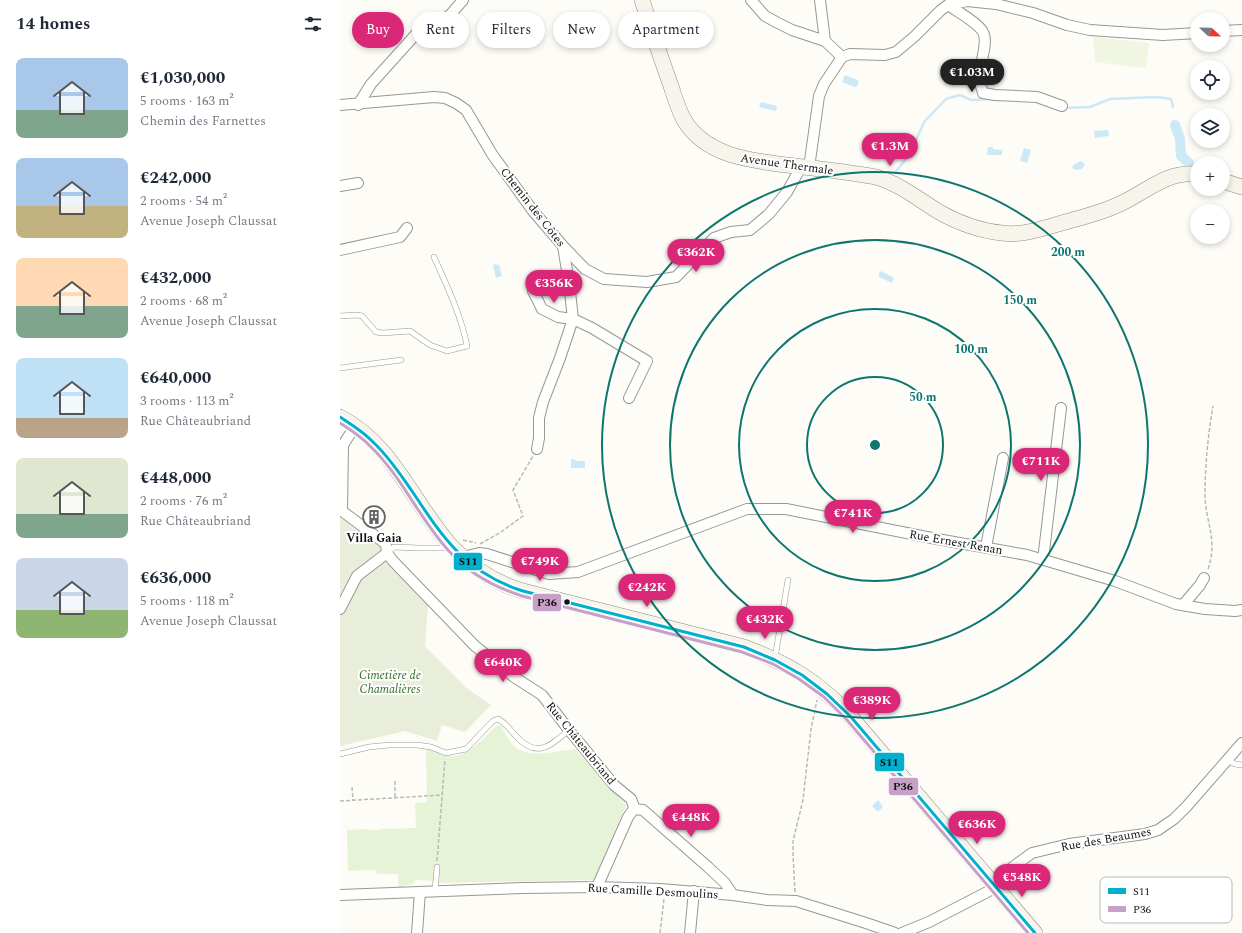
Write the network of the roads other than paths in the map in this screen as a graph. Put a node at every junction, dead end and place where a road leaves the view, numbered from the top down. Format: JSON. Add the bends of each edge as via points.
{"nodes":[{"id":1,"x":463,"y":0,"type":"edge"},
{"id":2,"x":642,"y":0,"type":"edge"},
{"id":3,"x":751,"y":0,"type":"edge"},
{"id":4,"x":820,"y":0,"type":"edge"},
{"id":5,"x":948,"y":5,"type":"junction"},
{"id":6,"x":1242,"y":30,"type":"edge"},
{"id":7,"x":1230,"y":31,"type":"edge"},
{"id":8,"x":1190,"y":33,"type":"edge"},
{"id":9,"x":826,"y":41,"type":"junction"},
{"id":10,"x":842,"y":57,"type":"junction"},
{"id":11,"x":340,"y":105,"type":"edge"},
{"id":12,"x":358,"y":105,"type":"junction"},
{"id":13,"x":1062,"y":106,"type":"dead end"},
{"id":14,"x":805,"y":167,"type":"junction"},
{"id":15,"x":1190,"y":174,"type":"edge"},
{"id":16,"x":358,"y":183,"type":"dead end"},
{"id":17,"x":1230,"y":183,"type":"edge"},
{"id":18,"x":340,"y":186,"type":"edge"},
{"id":19,"x":1242,"y":187,"type":"edge"},
{"id":20,"x":407,"y":228,"type":"dead end"},
{"id":21,"x":564,"y":246,"type":"junction"},
{"id":22,"x":340,"y":250,"type":"edge"},
{"id":23,"x":434,"y":257,"type":"dead end"},
{"id":24,"x":533,"y":291,"type":"dead end"},
{"id":25,"x":340,"y":316,"type":"edge"},
{"id":26,"x":573,"y":319,"type":"junction"},
{"id":27,"x":401,"y":360,"type":"dead end"},
{"id":28,"x":340,"y":368,"type":"edge"},
{"id":29,"x":629,"y":398,"type":"dead end"},
{"id":30,"x":1061,"y":408,"type":"dead end"},
{"id":31,"x":340,"y":417,"type":"edge"},
{"id":32,"x":355,"y":426,"type":"junction"},
{"id":33,"x":537,"y":449,"type":"road end"},
{"id":34,"x":1003,"y":458,"type":"dead end"},
{"id":35,"x":341,"y":511,"type":"edge"},
{"id":36,"x":986,"y":547,"type":"junction"},
{"id":37,"x":458,"y":548,"type":"junction"},
{"id":38,"x":387,"y":553,"type":"junction"},
{"id":39,"x":1043,"y":560,"type":"junction"},
{"id":40,"x":1204,"y":578,"type":"road end"},
{"id":41,"x":788,"y":580,"type":"dead end"},
{"id":42,"x":1183,"y":605,"type":"junction"},
{"id":43,"x":340,"y":609,"type":"edge"},
{"id":44,"x":1242,"y":610,"type":"edge"},
{"id":45,"x":775,"y":659,"type":"junction"},
{"id":46,"x":569,"y":730,"type":"junction"},
{"id":47,"x":1242,"y":743,"type":"edge"},
{"id":48,"x":340,"y":754,"type":"edge"},
{"id":49,"x":1227,"y":760,"type":"junction"},
{"id":50,"x":1242,"y":764,"type":"edge"},
{"id":51,"x":634,"y":809,"type":"junction"},
{"id":52,"x":437,"y":867,"type":"road end"},
{"id":53,"x":994,"y":885,"type":"junction"},
{"id":54,"x":597,"y":887,"type":"junction"},
{"id":55,"x":435,"y":891,"type":"junction"},
{"id":56,"x":694,"y":891,"type":"junction"},
{"id":57,"x":420,"y":892,"type":"junction"},
{"id":58,"x":340,"y":895,"type":"edge"},
{"id":59,"x":733,"y":895,"type":"junction"},
{"id":60,"x":880,"y":931,"type":"edge"},
{"id":61,"x":417,"y":933,"type":"edge"},
{"id":62,"x":690,"y":933,"type":"edge"},
{"id":63,"x":895,"y":933,"type":"edge"},
{"id":64,"x":902,"y":933,"type":"edge"},
{"id":65,"x":1035,"y":933,"type":"edge"}],
"edges":[{"from":1,"to":12,"type":"street","via":[[451,14],[433,27],[416,34],[371,84]]},
{"from":2,"to":14,"type":"main road","name":"Avenue Thermale","via":[[680,111],[694,133],[708,144],[746,160]]},
{"from":3,"to":9,"type":"street","via":[[766,16],[778,23]]},
{"from":4,"to":9,"type":"street"},
{"from":5,"to":8,"type":"street","via":[[967,1],[996,4],[1090,30],[1163,35]]},
{"from":5,"to":10,"type":"street","via":[[896,52],[885,55],[850,54]]},
{"from":5,"to":13,"type":"street","via":[[976,24],[984,34],[979,79],[983,93],[995,96],[1037,97]]},
{"from":6,"to":7,"type":"street"},
{"from":9,"to":10,"type":"street"},
{"from":10,"to":14,"type":"street","via":[[819,96]]},
{"from":11,"to":12,"type":"street","name":"Chemin des Côtes"},
{"from":12,"to":21,"type":"street","name":"Chemin des Côtes","via":[[434,97],[456,103],[466,110],[492,154],[533,211]]},
{"from":14,"to":15,"type":"main road","name":"Avenue Thermale","via":[[883,179],[908,191],[950,218],[993,232],[1011,234],[1094,214],[1121,204],[1166,179]]},
{"from":14,"to":21,"type":"street","name":"Chemin des Côtes","via":[[769,214],[750,230],[731,232],[714,238],[676,277],[647,282],[604,279],[585,269]]},
{"from":16,"to":18,"type":"street"},
{"from":17,"to":19,"type":"main road"},
{"from":20,"to":22,"type":"street","via":[[400,237]]},
{"from":21,"to":26,"type":"street"},
{"from":23,"to":25,"type":"lane","via":[[464,329],[467,346],[447,351],[430,345],[410,331],[376,332],[362,316]]},
{"from":24,"to":26,"type":"street","via":[[542,309],[558,317]]},
{"from":26,"to":29,"type":"street","via":[[647,361]]},
{"from":26,"to":33,"type":"street","via":[[543,402]]},
{"from":27,"to":28,"type":"lane"},
{"from":30,"to":39,"type":"street"},
{"from":31,"to":32,"type":"main road"},
{"from":32,"to":35,"type":"street","via":[[343,445]]},
{"from":32,"to":37,"type":"main road","via":[[385,454]]},
{"from":34,"to":36,"type":"street"},
{"from":35,"to":38,"type":"street","name":"Rue Châteaubriand","via":[[386,544]]},
{"from":36,"to":37,"type":"street","name":"Rue Ernest Renan","via":[[786,509],[766,508],[747,509],[578,572],[549,574]]},
{"from":36,"to":39,"type":"street","name":"Rue Ernest Renan"},
{"from":37,"to":38,"type":"lane","via":[[394,547]]},
{"from":37,"to":45,"type":"main road","via":[[477,570],[508,587],[744,647]]},
{"from":38,"to":43,"type":"street","via":[[357,576]]},
{"from":38,"to":46,"type":"street","name":"Rue Châteaubriand","via":[[475,646],[542,696]]},
{"from":39,"to":42,"type":"street","name":"Rue Ernest Renan","via":[[1115,581]]},
{"from":40,"to":42,"type":"street"},
{"from":41,"to":45,"type":"lane"},
{"from":42,"to":44,"type":"street","name":"Rue Ernest Renan"},
{"from":45,"to":53,"type":"main road","via":[[819,687],[851,717]]},
{"from":46,"to":48,"type":"lane","via":[[552,744],[541,749],[527,745],[498,719],[466,749],[446,753],[424,746],[389,745]]},
{"from":46,"to":51,"type":"street","name":"Rue Châteaubriand","via":[[614,784],[631,799]]},
{"from":47,"to":49,"type":"street","name":"Rue des Beaumes"},
{"from":49,"to":50,"type":"lane"},
{"from":49,"to":53,"type":"street","name":"Rue des Beaumes","via":[[1178,815],[1158,830],[1069,844],[1032,853],[998,878]]},
{"from":51,"to":54,"type":"street"},
{"from":51,"to":59,"type":"street","via":[[644,810],[708,867]]},
{"from":52,"to":55,"type":"lane"},
{"from":53,"to":64,"type":"street","name":"Rue des Beaumes","via":[[989,891],[954,910]]},
{"from":53,"to":65,"type":"main road"},
{"from":54,"to":55,"type":"street","name":"Rue Camille Desmoulins"},
{"from":54,"to":56,"type":"street","name":"Rue Camille Desmoulins"},
{"from":55,"to":57,"type":"street","name":"Rue Camille Desmoulins"},
{"from":56,"to":59,"type":"street","name":"Rue Camille Desmoulins"},
{"from":56,"to":62,"type":"street"},
{"from":57,"to":58,"type":"street","name":"Rue Camille Desmoulins"},
{"from":57,"to":61,"type":"street"},
{"from":59,"to":60,"type":"street","name":"Rue Camille Desmoulins","via":[[796,901],[866,923]]},
{"from":60,"to":63,"type":"street","name":"Rue Camille Desmoulins"}]}
